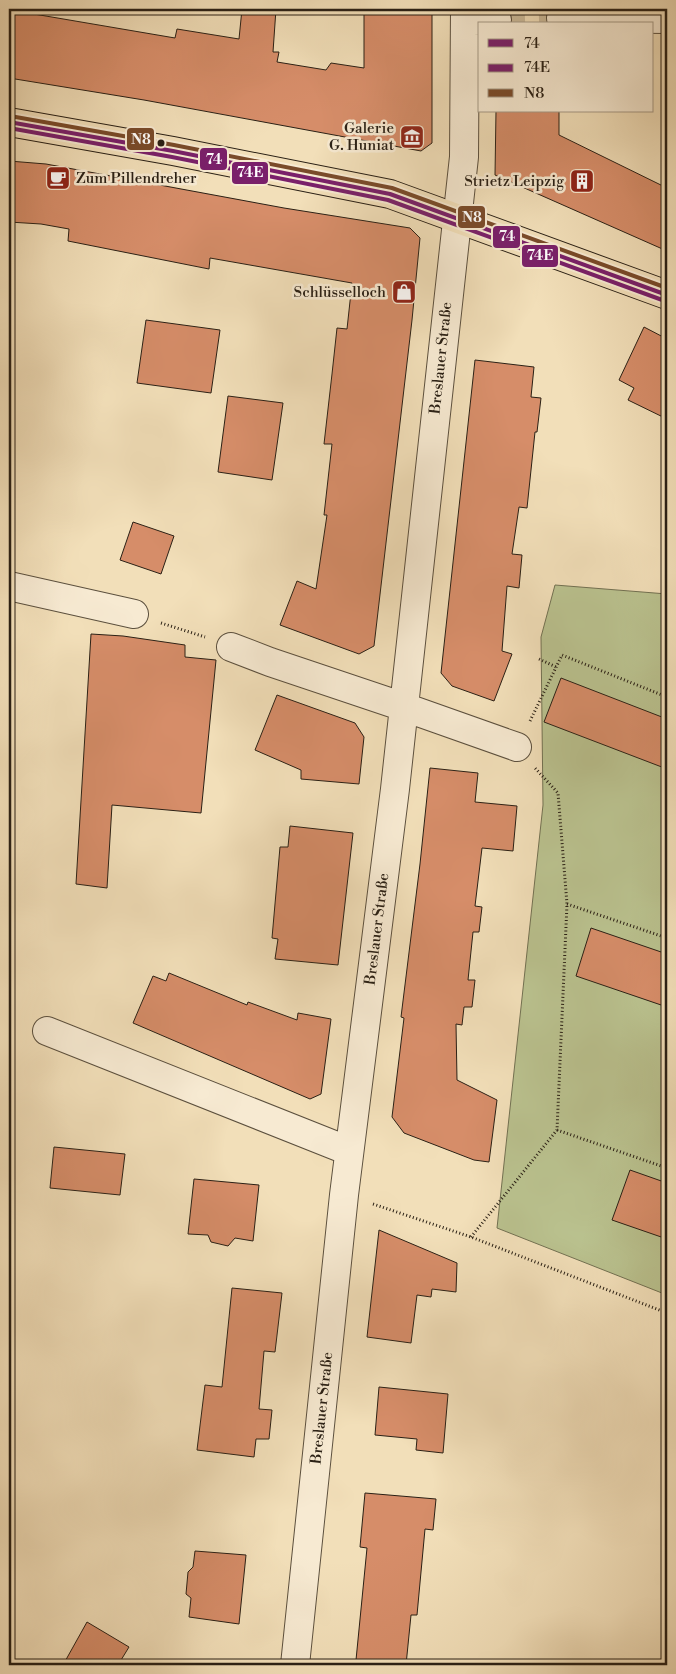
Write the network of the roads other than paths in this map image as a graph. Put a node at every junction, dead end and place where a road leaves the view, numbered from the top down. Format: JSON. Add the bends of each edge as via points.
{"nodes":[{"id":1,"x":465,"y":15,"type":"edge"},
{"id":2,"x":561,"y":18,"type":"tunnel mouth"},
{"id":3,"x":667,"y":19,"type":"edge"},
{"id":4,"x":497,"y":20,"type":"dead end"},
{"id":5,"x":9,"y":122,"type":"edge"},
{"id":6,"x":456,"y":218,"type":"junction"},
{"id":7,"x":667,"y":295,"type":"edge"},
{"id":8,"x":11,"y":586,"type":"edge"},
{"id":9,"x":134,"y":614,"type":"road end"},
{"id":10,"x":231,"y":647,"type":"road end"},
{"id":11,"x":404,"y":707,"type":"junction"},
{"id":12,"x":518,"y":747,"type":"road end"},
{"id":13,"x":47,"y":1031,"type":"dead end"},
{"id":14,"x":349,"y":1151,"type":"junction"},
{"id":15,"x":295,"y":1665,"type":"edge"}],
"edges":[{"from":1,"to":4,"type":"street"},
{"from":1,"to":6,"type":"street","name":"Breslauer Straße","via":[[464,157]]},
{"from":2,"to":3,"type":"street"},
{"from":5,"to":6,"type":"main road","via":[[390,194]]},
{"from":6,"to":7,"type":"main road"},
{"from":6,"to":11,"type":"street","name":"Breslauer Straße"},
{"from":8,"to":9,"type":"street"},
{"from":10,"to":11,"type":"street"},
{"from":11,"to":12,"type":"street"},
{"from":11,"to":14,"type":"street","name":"Breslauer Straße"},
{"from":13,"to":14,"type":"street"},
{"from":14,"to":15,"type":"street","name":"Breslauer Straße"}]}
